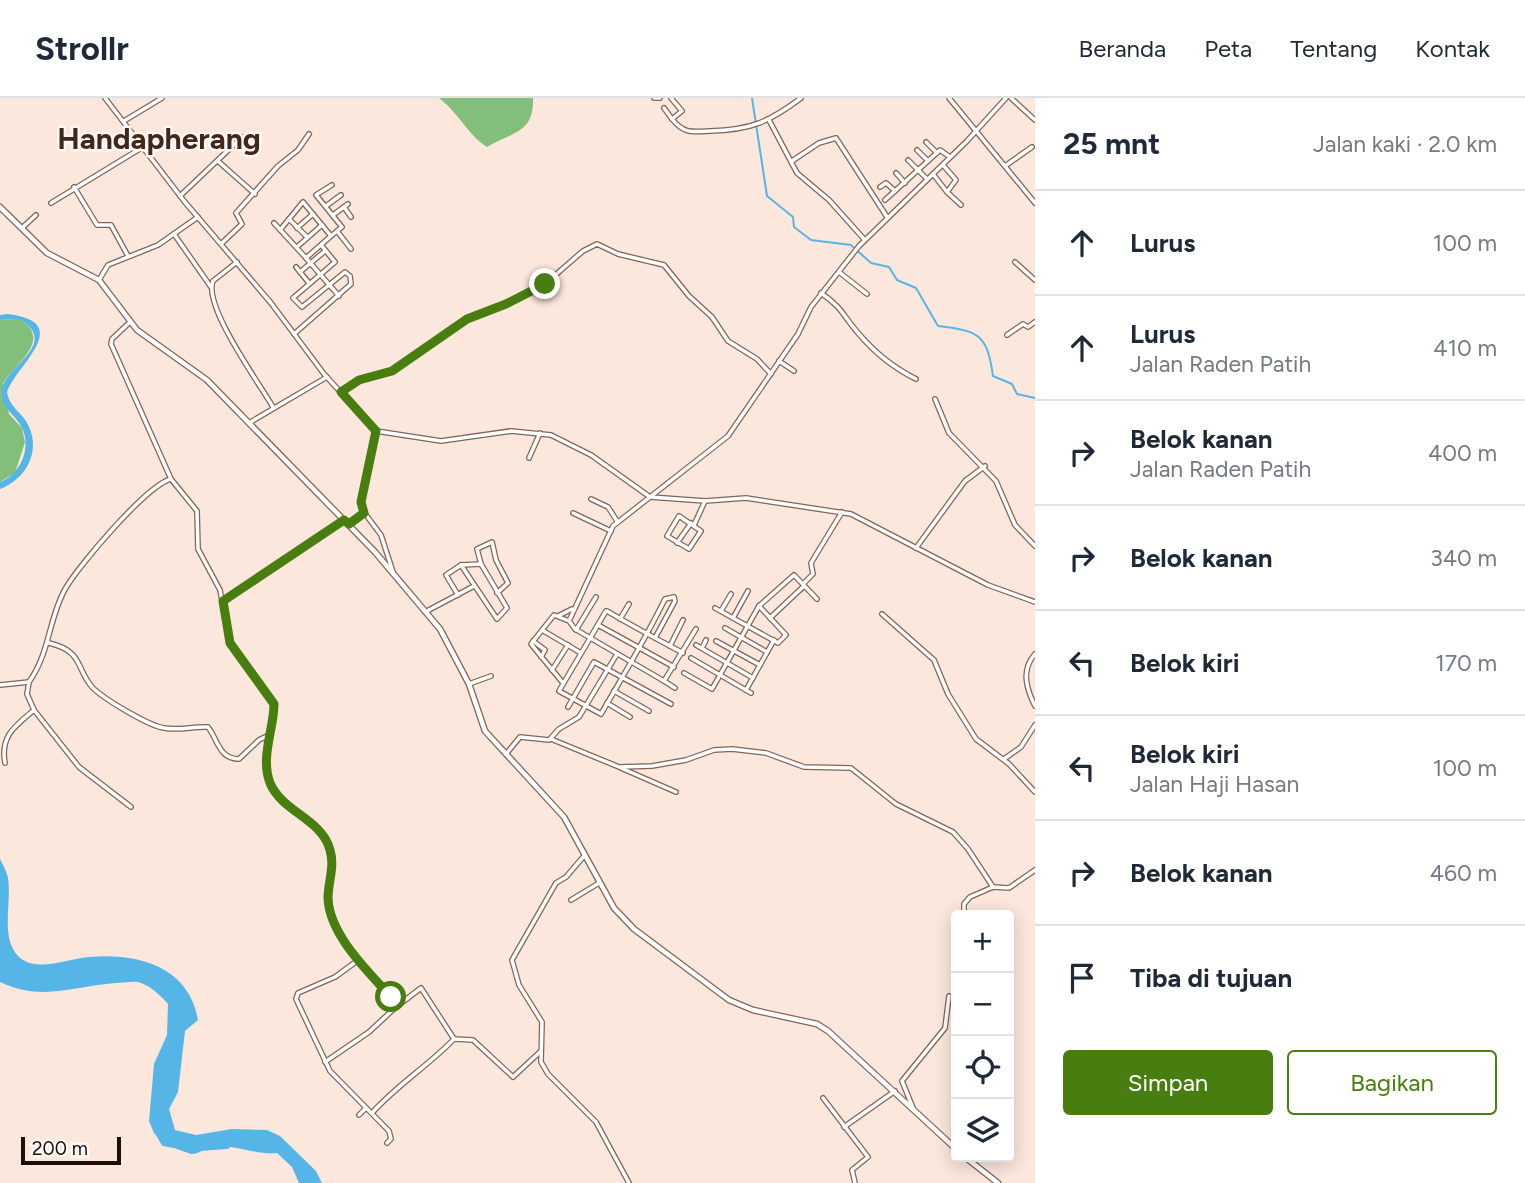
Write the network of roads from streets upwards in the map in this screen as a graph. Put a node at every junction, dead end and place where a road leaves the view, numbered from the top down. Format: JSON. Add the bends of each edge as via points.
{"nodes":[{"id":1,"x":105,"y":98,"type":"edge"},
{"id":2,"x":162,"y":98,"type":"edge"},
{"id":3,"x":654,"y":98,"type":"edge"},
{"id":4,"x":660,"y":98,"type":"edge"},
{"id":5,"x":671,"y":98,"type":"edge"},
{"id":6,"x":802,"y":98,"type":"edge"},
{"id":7,"x":949,"y":98,"type":"edge"},
{"id":8,"x":957,"y":98,"type":"edge"},
{"id":9,"x":1008,"y":98,"type":"edge"},
{"id":10,"x":953,"y":102,"type":"junction"},
{"id":11,"x":664,"y":108,"type":"dead end"},
{"id":12,"x":671,"y":119,"type":"junction"},
{"id":13,"x":769,"y":120,"type":"junction"},
{"id":14,"x":1035,"y":120,"type":"edge"},
{"id":15,"x":124,"y":121,"type":"junction"},
{"id":16,"x":977,"y":131,"type":"junction"},
{"id":17,"x":309,"y":134,"type":"dead end"},
{"id":18,"x":242,"y":137,"type":"dead end"},
{"id":19,"x":926,"y":142,"type":"dead end"},
{"id":20,"x":143,"y":146,"type":"junction"},
{"id":21,"x":1032,"y":147,"type":"dead end"},
{"id":22,"x":917,"y":150,"type":"dead end"},
{"id":23,"x":937,"y":153,"type":"junction"},
{"id":24,"x":950,"y":157,"type":"junction"},
{"id":25,"x":908,"y":160,"type":"dead end"},
{"id":26,"x":792,"y":161,"type":"junction"},
{"id":27,"x":928,"y":161,"type":"junction"},
{"id":28,"x":219,"y":162,"type":"junction"},
{"id":29,"x":943,"y":164,"type":"junction"},
{"id":30,"x":1005,"y":166,"type":"junction"},
{"id":31,"x":919,"y":170,"type":"junction"},
{"id":32,"x":897,"y":173,"type":"dead end"},
{"id":33,"x":933,"y":174,"type":"junction"},
{"id":34,"x":927,"y":179,"type":"junction"},
{"id":35,"x":905,"y":183,"type":"junction"},
{"id":36,"x":332,"y":185,"type":"dead end"},
{"id":37,"x":74,"y":187,"type":"junction"},
{"id":38,"x":880,"y":187,"type":"dead end"},
{"id":39,"x":895,"y":191,"type":"junction"},
{"id":40,"x":947,"y":192,"type":"junction"},
{"id":41,"x":255,"y":194,"type":"junction"},
{"id":42,"x":341,"y":195,"type":"dead end"},
{"id":43,"x":180,"y":196,"type":"junction"},
{"id":44,"x":886,"y":200,"type":"dead end"},
{"id":45,"x":1035,"y":201,"type":"edge"},
{"id":46,"x":51,"y":203,"type":"dead end"},
{"id":47,"x":348,"y":204,"type":"dead end"},
{"id":48,"x":961,"y":205,"type":"dead end"},
{"id":49,"x":326,"y":206,"type":"junction"},
{"id":50,"x":0,"y":207,"type":"edge"},
{"id":51,"x":344,"y":207,"type":"junction"},
{"id":52,"x":313,"y":214,"type":"junction"},
{"id":53,"x":36,"y":215,"type":"dead end"},
{"id":54,"x":333,"y":215,"type":"junction"},
{"id":55,"x":198,"y":217,"type":"junction"},
{"id":56,"x":351,"y":217,"type":"dead end"},
{"id":57,"x":887,"y":217,"type":"junction"},
{"id":58,"x":289,"y":219,"type":"junction"},
{"id":59,"x":274,"y":223,"type":"dead end"},
{"id":60,"x":322,"y":225,"type":"junction"},
{"id":61,"x":298,"y":228,"type":"junction"},
{"id":62,"x":21,"y":229,"type":"junction"},
{"id":63,"x":280,"y":230,"type":"junction"},
{"id":64,"x":337,"y":231,"type":"junction"},
{"id":65,"x":174,"y":234,"type":"junction"},
{"id":66,"x":331,"y":236,"type":"junction"},
{"id":67,"x":308,"y":238,"type":"junction"},
{"id":68,"x":864,"y":240,"type":"junction"},
{"id":69,"x":221,"y":244,"type":"junction"},
{"id":70,"x":321,"y":245,"type":"junction"},
{"id":71,"x":297,"y":247,"type":"junction"},
{"id":72,"x":351,"y":249,"type":"dead end"},
{"id":73,"x":325,"y":251,"type":"junction"},
{"id":74,"x":128,"y":256,"type":"junction"},
{"id":75,"x":306,"y":258,"type":"junction"},
{"id":76,"x":237,"y":262,"type":"junction"},
{"id":77,"x":1015,"y":262,"type":"dead end"},
{"id":78,"x":311,"y":263,"type":"junction"},
{"id":79,"x":296,"y":267,"type":"dead end"},
{"id":80,"x":300,"y":272,"type":"junction"},
{"id":81,"x":839,"y":272,"type":"junction"},
{"id":82,"x":320,"y":274,"type":"junction"},
{"id":83,"x":1035,"y":279,"type":"edge"},
{"id":84,"x":99,"y":280,"type":"junction"},
{"id":85,"x":309,"y":283,"type":"junction"},
{"id":86,"x":330,"y":285,"type":"junction"},
{"id":87,"x":211,"y":287,"type":"junction"},
{"id":88,"x":821,"y":293,"type":"junction"},
{"id":89,"x":867,"y":294,"type":"dead end"},
{"id":90,"x":339,"y":296,"type":"junction"},
{"id":91,"x":130,"y":322,"type":"junction"},
{"id":92,"x":1035,"y":322,"type":"edge"},
{"id":93,"x":294,"y":334,"type":"junction"},
{"id":94,"x":1007,"y":335,"type":"dead end"},
{"id":95,"x":779,"y":361,"type":"junction"},
{"id":96,"x":794,"y":371,"type":"dead end"},
{"id":97,"x":771,"y":374,"type":"junction"},
{"id":98,"x":327,"y":377,"type":"junction"},
{"id":99,"x":916,"y":379,"type":"dead end"},
{"id":100,"x":341,"y":392,"type":"junction"},
{"id":101,"x":935,"y":399,"type":"dead end"},
{"id":102,"x":273,"y":407,"type":"junction"},
{"id":103,"x":249,"y":423,"type":"junction"},
{"id":104,"x":376,"y":431,"type":"junction"},
{"id":105,"x":540,"y":433,"type":"junction"},
{"id":106,"x":529,"y":458,"type":"dead end"},
{"id":107,"x":985,"y":466,"type":"junction"},
{"id":108,"x":171,"y":479,"type":"junction"},
{"id":109,"x":650,"y":497,"type":"junction"},
{"id":110,"x":591,"y":499,"type":"dead end"},
{"id":111,"x":705,"y":501,"type":"junction"},
{"id":112,"x":842,"y":512,"type":"junction"},
{"id":113,"x":364,"y":513,"type":"junction"},
{"id":114,"x":573,"y":513,"type":"dead end"},
{"id":115,"x":344,"y":520,"type":"junction"},
{"id":116,"x":617,"y":521,"type":"junction"},
{"id":117,"x":349,"y":524,"type":"junction"},
{"id":118,"x":692,"y":524,"type":"junction"},
{"id":119,"x":611,"y":531,"type":"junction"},
{"id":120,"x":677,"y":542,"type":"junction"},
{"id":121,"x":1035,"y":546,"type":"edge"},
{"id":122,"x":916,"y":548,"type":"junction"},
{"id":123,"x":481,"y":564,"type":"junction"},
{"id":124,"x":461,"y":565,"type":"junction"},
{"id":125,"x":393,"y":572,"type":"junction"},
{"id":126,"x":803,"y":585,"type":"junction"},
{"id":127,"x":474,"y":586,"type":"junction"},
{"id":128,"x":748,"y":591,"type":"dead end"},
{"id":129,"x":497,"y":593,"type":"junction"},
{"id":130,"x":731,"y":594,"type":"dead end"},
{"id":131,"x":457,"y":595,"type":"junction"},
{"id":132,"x":596,"y":597,"type":"dead end"},
{"id":133,"x":817,"y":599,"type":"dead end"},
{"id":134,"x":223,"y":601,"type":"junction"},
{"id":135,"x":1035,"y":602,"type":"edge"},
{"id":136,"x":629,"y":604,"type":"dead end"},
{"id":137,"x":759,"y":606,"type":"junction"},
{"id":138,"x":574,"y":608,"type":"junction"},
{"id":139,"x":715,"y":608,"type":"dead end"},
{"id":140,"x":427,"y":611,"type":"junction"},
{"id":141,"x":721,"y":611,"type":"junction"},
{"id":142,"x":881,"y":614,"type":"dead end"},
{"id":143,"x":558,"y":616,"type":"junction"},
{"id":144,"x":733,"y":618,"type":"junction"},
{"id":145,"x":770,"y":618,"type":"junction"},
{"id":146,"x":620,"y":619,"type":"junction"},
{"id":147,"x":683,"y":620,"type":"dead end"},
{"id":148,"x":569,"y":621,"type":"junction"},
{"id":149,"x":654,"y":621,"type":"junction"},
{"id":150,"x":598,"y":625,"type":"junction"},
{"id":151,"x":662,"y":625,"type":"junction"},
{"id":152,"x":747,"y":626,"type":"junction"},
{"id":153,"x":725,"y":628,"type":"dead end"},
{"id":154,"x":696,"y":629,"type":"dead end"},
{"id":155,"x":541,"y":630,"type":"junction"},
{"id":156,"x":576,"y":630,"type":"junction"},
{"id":157,"x":647,"y":633,"type":"junction"},
{"id":158,"x":590,"y":638,"type":"junction"},
{"id":159,"x":655,"y":638,"type":"junction"},
{"id":160,"x":740,"y":638,"type":"junction"},
{"id":161,"x":533,"y":640,"type":"junction"},
{"id":162,"x":706,"y":640,"type":"dead end"},
{"id":163,"x":774,"y":640,"type":"junction"},
{"id":164,"x":716,"y":641,"type":"dead end"},
{"id":165,"x":49,"y":643,"type":"junction"},
{"id":166,"x":568,"y":645,"type":"junction"},
{"id":167,"x":696,"y":645,"type":"dead end"},
{"id":168,"x":670,"y":646,"type":"junction"},
{"id":169,"x":639,"y":647,"type":"junction"},
{"id":170,"x":702,"y":649,"type":"junction"},
{"id":171,"x":733,"y":650,"type":"junction"},
{"id":172,"x":767,"y":652,"type":"junction"},
{"id":173,"x":581,"y":653,"type":"junction"},
{"id":174,"x":617,"y":653,"type":"junction"},
{"id":175,"x":683,"y":653,"type":"junction"},
{"id":176,"x":1035,"y":654,"type":"edge"},
{"id":177,"x":541,"y":657,"type":"junction"},
{"id":178,"x":691,"y":658,"type":"dead end"},
{"id":179,"x":631,"y":661,"type":"junction"},
{"id":180,"x":726,"y":662,"type":"junction"},
{"id":181,"x":760,"y":665,"type":"junction"},
{"id":182,"x":674,"y":667,"type":"junction"},
{"id":183,"x":608,"y":669,"type":"junction"},
{"id":184,"x":552,"y":670,"type":"junction"},
{"id":185,"x":684,"y":673,"type":"dead end"},
{"id":186,"x":491,"y":676,"type":"dead end"},
{"id":187,"x":718,"y":676,"type":"junction"},
{"id":188,"x":622,"y":677,"type":"junction"},
{"id":189,"x":753,"y":678,"type":"junction"},
{"id":190,"x":664,"y":681,"type":"junction"},
{"id":191,"x":29,"y":682,"type":"junction"},
{"id":192,"x":563,"y":683,"type":"junction"},
{"id":193,"x":469,"y":684,"type":"junction"},
{"id":194,"x":0,"y":685,"type":"edge"},
{"id":195,"x":675,"y":688,"type":"dead end"},
{"id":196,"x":746,"y":690,"type":"junction"},
{"id":197,"x":614,"y":691,"type":"junction"},
{"id":198,"x":751,"y":693,"type":"dead end"},
{"id":199,"x":573,"y":698,"type":"junction"},
{"id":200,"x":607,"y":703,"type":"junction"},
{"id":201,"x":671,"y":704,"type":"dead end"},
{"id":202,"x":586,"y":706,"type":"junction"},
{"id":203,"x":1035,"y":706,"type":"edge"},
{"id":204,"x":568,"y":707,"type":"dead end"},
{"id":205,"x":34,"y":710,"type":"junction"},
{"id":206,"x":649,"y":711,"type":"dead end"},
{"id":207,"x":630,"y":717,"type":"dead end"},
{"id":208,"x":1035,"y":725,"type":"edge"},
{"id":209,"x":269,"y":735,"type":"junction"},
{"id":210,"x":551,"y":739,"type":"junction"},
{"id":211,"x":505,"y":756,"type":"junction"},
{"id":212,"x":1004,"y":759,"type":"junction"},
{"id":213,"x":5,"y":764,"type":"dead end"},
{"id":214,"x":619,"y":767,"type":"junction"},
{"id":215,"x":676,"y":792,"type":"dead end"},
{"id":216,"x":1035,"y":792,"type":"edge"},
{"id":217,"x":131,"y":807,"type":"dead end"},
{"id":218,"x":584,"y":856,"type":"junction"},
{"id":219,"x":1035,"y":870,"type":"edge"},
{"id":220,"x":599,"y":883,"type":"junction"},
{"id":221,"x":993,"y":887,"type":"junction"},
{"id":222,"x":571,"y":900,"type":"dead end"},
{"id":223,"x":965,"y":910,"type":"edge"},
{"id":224,"x":357,"y":961,"type":"junction"},
{"id":225,"x":949,"y":996,"type":"dead end"},
{"id":226,"x":396,"y":1007,"type":"junction"},
{"id":227,"x":454,"y":1039,"type":"junction"},
{"id":228,"x":542,"y":1049,"type":"junction"},
{"id":229,"x":325,"y":1062,"type":"junction"},
{"id":230,"x":895,"y":1091,"type":"junction"},
{"id":231,"x":823,"y":1098,"type":"dead end"},
{"id":232,"x":366,"y":1108,"type":"junction"},
{"id":233,"x":914,"y":1111,"type":"junction"},
{"id":234,"x":372,"y":1114,"type":"junction"},
{"id":235,"x":359,"y":1115,"type":"dead end"},
{"id":236,"x":844,"y":1126,"type":"junction"},
{"id":237,"x":387,"y":1143,"type":"dead end"},
{"id":238,"x":951,"y":1144,"type":"edge"},
{"id":239,"x":971,"y":1162,"type":"edge"},
{"id":240,"x":629,"y":1183,"type":"edge"},
{"id":241,"x":855,"y":1183,"type":"edge"},
{"id":242,"x":998,"y":1183,"type":"edge"}],
"edges":[{"from":1,"to":15,"type":"street"},
{"from":2,"to":15,"type":"street"},
{"from":3,"to":4,"type":"street"},
{"from":5,"to":12,"type":"street","via":[[681,111]]},
{"from":6,"to":13,"type":"street"},
{"from":7,"to":10,"type":"street"},
{"from":8,"to":10,"type":"street"},
{"from":9,"to":14,"type":"street"},
{"from":9,"to":16,"type":"street"},
{"from":10,"to":16,"type":"street"},
{"from":11,"to":12,"type":"street"},
{"from":12,"to":13,"type":"street","via":[[688,132],[745,130]]},
{"from":13,"to":26,"type":"street"},
{"from":15,"to":20,"type":"street"},
{"from":16,"to":24,"type":"street"},
{"from":16,"to":30,"type":"street"},
{"from":17,"to":41,"type":"street"},
{"from":18,"to":28,"type":"street"},
{"from":19,"to":23,"type":"street"},
{"from":20,"to":37,"type":"street"},
{"from":20,"to":43,"type":"street"},
{"from":21,"to":30,"type":"street"},
{"from":22,"to":27,"type":"street"},
{"from":23,"to":24,"type":"street","via":[[942,150]]},
{"from":23,"to":27,"type":"street"},
{"from":24,"to":29,"type":"street"},
{"from":25,"to":31,"type":"street"},
{"from":26,"to":57,"type":"street","via":[[836,138]]},
{"from":26,"to":68,"type":"street","via":[[799,175],[829,200]]},
{"from":27,"to":31,"type":"street"},
{"from":28,"to":41,"type":"street"},
{"from":28,"to":43,"type":"street"},
{"from":29,"to":33,"type":"street"},
{"from":29,"to":40,"type":"street","via":[[956,181]]},
{"from":30,"to":45,"type":"street"},
{"from":31,"to":34,"type":"street"},
{"from":31,"to":35,"type":"street"},
{"from":32,"to":35,"type":"street"},
{"from":33,"to":34,"type":"street"},
{"from":33,"to":40,"type":"street"},
{"from":34,"to":57,"type":"street"},
{"from":35,"to":39,"type":"street"},
{"from":36,"to":49,"type":"street","via":[[316,195]]},
{"from":37,"to":46,"type":"street"},
{"from":37,"to":74,"type":"street","via":[[97,225],[111,225]]},
{"from":38,"to":39,"type":"street","via":[[886,183]]},
{"from":39,"to":44,"type":"street"},
{"from":40,"to":48,"type":"street"},
{"from":41,"to":69,"type":"street","via":[[236,213],[242,224]]},
{"from":42,"to":49,"type":"street"},
{"from":43,"to":55,"type":"street"},
{"from":47,"to":51,"type":"street"},
{"from":49,"to":54,"type":"street"},
{"from":50,"to":62,"type":"street"},
{"from":51,"to":54,"type":"street"},
{"from":51,"to":56,"type":"street"},
{"from":52,"to":58,"type":"street","via":[[301,202]]},
{"from":52,"to":60,"type":"street"},
{"from":52,"to":61,"type":"street"},
{"from":53,"to":62,"type":"street"},
{"from":54,"to":64,"type":"street","via":[[342,227]]},
{"from":55,"to":65,"type":"street"},
{"from":55,"to":69,"type":"street"},
{"from":57,"to":68,"type":"street"},
{"from":58,"to":61,"type":"street"},
{"from":58,"to":63,"type":"street"},
{"from":59,"to":63,"type":"street"},
{"from":60,"to":66,"type":"street"},
{"from":60,"to":67,"type":"street"},
{"from":61,"to":67,"type":"street"},
{"from":62,"to":84,"type":"street","via":[[55,258]]},
{"from":63,"to":71,"type":"street"},
{"from":64,"to":66,"type":"street"},
{"from":64,"to":72,"type":"street"},
{"from":65,"to":74,"type":"street"},
{"from":65,"to":87,"type":"street"},
{"from":66,"to":70,"type":"street"},
{"from":67,"to":71,"type":"street"},
{"from":68,"to":81,"type":"street"},
{"from":69,"to":76,"type":"street"},
{"from":70,"to":73,"type":"street"},
{"from":70,"to":75,"type":"street"},
{"from":71,"to":75,"type":"street"},
{"from":73,"to":78,"type":"street"},
{"from":73,"to":82,"type":"street","via":[[335,262]]},
{"from":74,"to":84,"type":"street","via":[[108,265]]},
{"from":75,"to":78,"type":"street"},
{"from":76,"to":87,"type":"street"},
{"from":76,"to":93,"type":"street"},
{"from":77,"to":83,"type":"street"},
{"from":78,"to":80,"type":"street"},
{"from":78,"to":82,"type":"street"},
{"from":79,"to":80,"type":"street"},
{"from":80,"to":85,"type":"street"},
{"from":81,"to":88,"type":"street"},
{"from":81,"to":89,"type":"street"},
{"from":82,"to":85,"type":"street"},
{"from":82,"to":86,"type":"street"},
{"from":84,"to":91,"type":"street"},
{"from":85,"to":86,"type":"street","via":[[293,296],[302,307]]},
{"from":86,"to":90,"type":"street"},
{"from":86,"to":90,"type":"street","via":[[343,273],[350,276],[351,285]]},
{"from":87,"to":102,"type":"street","via":[[228,331]]},
{"from":88,"to":95,"type":"street"},
{"from":88,"to":99,"type":"street","via":[[844,310],[860,335],[886,361]]},
{"from":90,"to":93,"type":"street"},
{"from":91,"to":103,"type":"street","via":[[207,380]]},
{"from":91,"to":108,"type":"street","via":[[111,344]]},
{"from":92,"to":94,"type":"street"},
{"from":93,"to":98,"type":"street"},
{"from":95,"to":96,"type":"street"},
{"from":95,"to":97,"type":"street"},
{"from":97,"to":100,"type":"street","via":[[728,341],[664,265],[597,244],[545,284],[467,319],[392,371],[359,380]]},
{"from":97,"to":109,"type":"street","via":[[727,436]]},
{"from":98,"to":100,"type":"street"},
{"from":98,"to":102,"type":"street"},
{"from":100,"to":104,"type":"street"},
{"from":101,"to":107,"type":"street","via":[[949,433]]},
{"from":102,"to":103,"type":"street"},
{"from":103,"to":115,"type":"street"},
{"from":104,"to":105,"type":"street","via":[[441,441],[511,431]]},
{"from":104,"to":113,"type":"street","via":[[361,502]]},
{"from":105,"to":106,"type":"street"},
{"from":105,"to":109,"type":"street","via":[[570,443]]},
{"from":107,"to":121,"type":"street","via":[[998,483],[1015,525]]},
{"from":107,"to":122,"type":"street","via":[[965,481]]},
{"from":108,"to":134,"type":"street","via":[[197,511],[198,549]]},
{"from":108,"to":165,"type":"street","via":[[143,496],[80,567],[60,602]]},
{"from":109,"to":111,"type":"street"},
{"from":109,"to":116,"type":"street"},
{"from":110,"to":116,"type":"street","via":[[608,507]]},
{"from":111,"to":112,"type":"street","via":[[746,498]]},
{"from":111,"to":118,"type":"street"},
{"from":112,"to":122,"type":"street"},
{"from":112,"to":126,"type":"street","via":[[811,563],[813,574]]},
{"from":113,"to":117,"type":"street"},
{"from":113,"to":125,"type":"street","via":[[382,535]]},
{"from":114,"to":119,"type":"street"},
{"from":115,"to":117,"type":"street"},
{"from":115,"to":134,"type":"street"},
{"from":116,"to":119,"type":"street"},
{"from":117,"to":125,"type":"street"},
{"from":118,"to":120,"type":"street"},
{"from":118,"to":120,"type":"street","via":[[701,531],[689,549]]},
{"from":118,"to":120,"type":"street","via":[[678,516],[667,535]]},
{"from":119,"to":138,"type":"street"},
{"from":122,"to":135,"type":"street","via":[[988,585]]},
{"from":123,"to":124,"type":"street"},
{"from":123,"to":129,"type":"street"},
{"from":123,"to":129,"type":"street","via":[[478,548],[493,543],[508,583]]},
{"from":124,"to":127,"type":"street"},
{"from":124,"to":131,"type":"street","via":[[446,575]]},
{"from":125,"to":140,"type":"street"},
{"from":126,"to":133,"type":"street"},
{"from":126,"to":137,"type":"street","via":[[794,575]]},
{"from":126,"to":145,"type":"street"},
{"from":127,"to":129,"type":"street","via":[[496,619],[507,608]]},
{"from":127,"to":131,"type":"street"},
{"from":128,"to":144,"type":"street"},
{"from":130,"to":141,"type":"street"},
{"from":131,"to":140,"type":"street"},
{"from":132,"to":156,"type":"street"},
{"from":134,"to":209,"type":"street","via":[[230,643],[274,704]]},
{"from":136,"to":146,"type":"street"},
{"from":137,"to":145,"type":"street"},
{"from":137,"to":152,"type":"street"},
{"from":138,"to":143,"type":"street"},
{"from":138,"to":148,"type":"street"},
{"from":139,"to":141,"type":"street"},
{"from":140,"to":193,"type":"street"},
{"from":141,"to":144,"type":"street"},
{"from":142,"to":212,"type":"street","via":[[934,660],[948,694],[976,739]]},
{"from":143,"to":148,"type":"street"},
{"from":143,"to":155,"type":"street","via":[[552,616]]},
{"from":144,"to":152,"type":"street"},
{"from":145,"to":163,"type":"street","via":[[786,635],[778,643]]},
{"from":146,"to":150,"type":"street","via":[[606,611]]},
{"from":146,"to":157,"type":"street"},
{"from":147,"to":168,"type":"street"},
{"from":148,"to":156,"type":"street"},
{"from":149,"to":151,"type":"street"},
{"from":149,"to":151,"type":"street","via":[[665,599],[674,597]]},
{"from":149,"to":157,"type":"street"},
{"from":150,"to":158,"type":"street"},
{"from":150,"to":169,"type":"street"},
{"from":151,"to":159,"type":"street"},
{"from":152,"to":160,"type":"street"},
{"from":152,"to":163,"type":"street"},
{"from":153,"to":160,"type":"street"},
{"from":154,"to":175,"type":"street"},
{"from":155,"to":161,"type":"street"},
{"from":155,"to":166,"type":"street"},
{"from":156,"to":158,"type":"street"},
{"from":157,"to":159,"type":"street"},
{"from":157,"to":169,"type":"street"},
{"from":158,"to":173,"type":"street"},
{"from":158,"to":174,"type":"street"},
{"from":159,"to":168,"type":"street"},
{"from":160,"to":171,"type":"street"},
{"from":160,"to":172,"type":"street"},
{"from":161,"to":177,"type":"street","via":[[531,645]]},
{"from":161,"to":177,"type":"street","via":[[545,650]]},
{"from":162,"to":170,"type":"street"},
{"from":163,"to":172,"type":"street"},
{"from":164,"to":171,"type":"street"},
{"from":165,"to":191,"type":"street"},
{"from":165,"to":209,"type":"street","via":[[78,658],[88,681],[103,696],[159,727],[208,727],[222,753],[230,758],[239,759]]},
{"from":166,"to":173,"type":"street"},
{"from":166,"to":184,"type":"street"},
{"from":167,"to":170,"type":"street"},
{"from":168,"to":175,"type":"street"},
{"from":169,"to":179,"type":"street"},
{"from":169,"to":182,"type":"street"},
{"from":170,"to":180,"type":"street"},
{"from":171,"to":180,"type":"street"},
{"from":171,"to":181,"type":"street"},
{"from":172,"to":181,"type":"street"},
{"from":173,"to":192,"type":"street"},
{"from":174,"to":179,"type":"street"},
{"from":174,"to":183,"type":"street"},
{"from":175,"to":182,"type":"street"},
{"from":176,"to":203,"type":"street","via":[[1028,663],[1026,682]]},
{"from":177,"to":184,"type":"street"},
{"from":178,"to":187,"type":"street"},
{"from":179,"to":188,"type":"street"},
{"from":179,"to":190,"type":"street"},
{"from":180,"to":187,"type":"street"},
{"from":180,"to":189,"type":"street"},
{"from":181,"to":189,"type":"street"},
{"from":182,"to":190,"type":"street"},
{"from":183,"to":188,"type":"street"},
{"from":183,"to":199,"type":"street","via":[[594,662]]},
{"from":183,"to":202,"type":"street"},
{"from":184,"to":192,"type":"street"},
{"from":185,"to":187,"type":"street","via":[[712,689]]},
{"from":186,"to":193,"type":"street"},
{"from":187,"to":196,"type":"street"},
{"from":188,"to":197,"type":"street"},
{"from":188,"to":201,"type":"street"},
{"from":189,"to":196,"type":"street"},
{"from":190,"to":195,"type":"street"},
{"from":191,"to":194,"type":"street"},
{"from":191,"to":205,"type":"street","via":[[27,694]]},
{"from":192,"to":199,"type":"street","via":[[559,691]]},
{"from":193,"to":211,"type":"street","via":[[485,731]]},
{"from":196,"to":198,"type":"street"},
{"from":197,"to":200,"type":"street"},
{"from":197,"to":206,"type":"street"},
{"from":199,"to":202,"type":"street"},
{"from":199,"to":204,"type":"street"},
{"from":200,"to":202,"type":"street","via":[[601,714]]},
{"from":200,"to":207,"type":"street"},
{"from":202,"to":210,"type":"street"},
{"from":205,"to":213,"type":"street","via":[[9,730],[2,743]]},
{"from":205,"to":217,"type":"street","via":[[79,767]]},
{"from":208,"to":212,"type":"street","via":[[1021,747]]},
{"from":209,"to":224,"type":"street","via":[[266,764],[271,785],[326,840],[333,865],[328,899],[332,915]]},
{"from":210,"to":211,"type":"street","via":[[520,737]]},
{"from":210,"to":214,"type":"street"},
{"from":211,"to":218,"type":"street","via":[[564,817]]},
{"from":212,"to":216,"type":"street"},
{"from":214,"to":215,"type":"street"},
{"from":214,"to":221,"type":"street","via":[[652,766],[732,749],[766,753],[804,767],[851,768],[896,804],[953,832]]},
{"from":218,"to":220,"type":"street"},
{"from":218,"to":228,"type":"street","via":[[555,883],[512,960],[519,985],[542,1023]]},
{"from":219,"to":221,"type":"street","via":[[1009,888]]},
{"from":220,"to":222,"type":"street"},
{"from":220,"to":230,"type":"street","via":[[640,936],[705,985],[753,1010],[817,1024]]},
{"from":221,"to":223,"type":"street","via":[[966,900]]},
{"from":224,"to":226,"type":"street"},
{"from":224,"to":229,"type":"street","via":[[296,995]]},
{"from":225,"to":233,"type":"street","via":[[945,1028],[902,1081]]},
{"from":226,"to":227,"type":"street","via":[[421,988]]},
{"from":226,"to":229,"type":"street"},
{"from":227,"to":228,"type":"street","via":[[473,1040],[513,1077]]},
{"from":227,"to":234,"type":"street"},
{"from":228,"to":240,"type":"street","via":[[541,1062],[548,1074],[596,1122]]},
{"from":229,"to":232,"type":"street","via":[[339,1083]]},
{"from":230,"to":233,"type":"street"},
{"from":230,"to":236,"type":"street"},
{"from":231,"to":236,"type":"street"},
{"from":232,"to":234,"type":"street"},
{"from":232,"to":235,"type":"street"},
{"from":233,"to":238,"type":"street"},
{"from":234,"to":237,"type":"street","via":[[389,1131]]},
{"from":236,"to":241,"type":"street","via":[[868,1157],[852,1170]]},
{"from":239,"to":242,"type":"street"}]}
